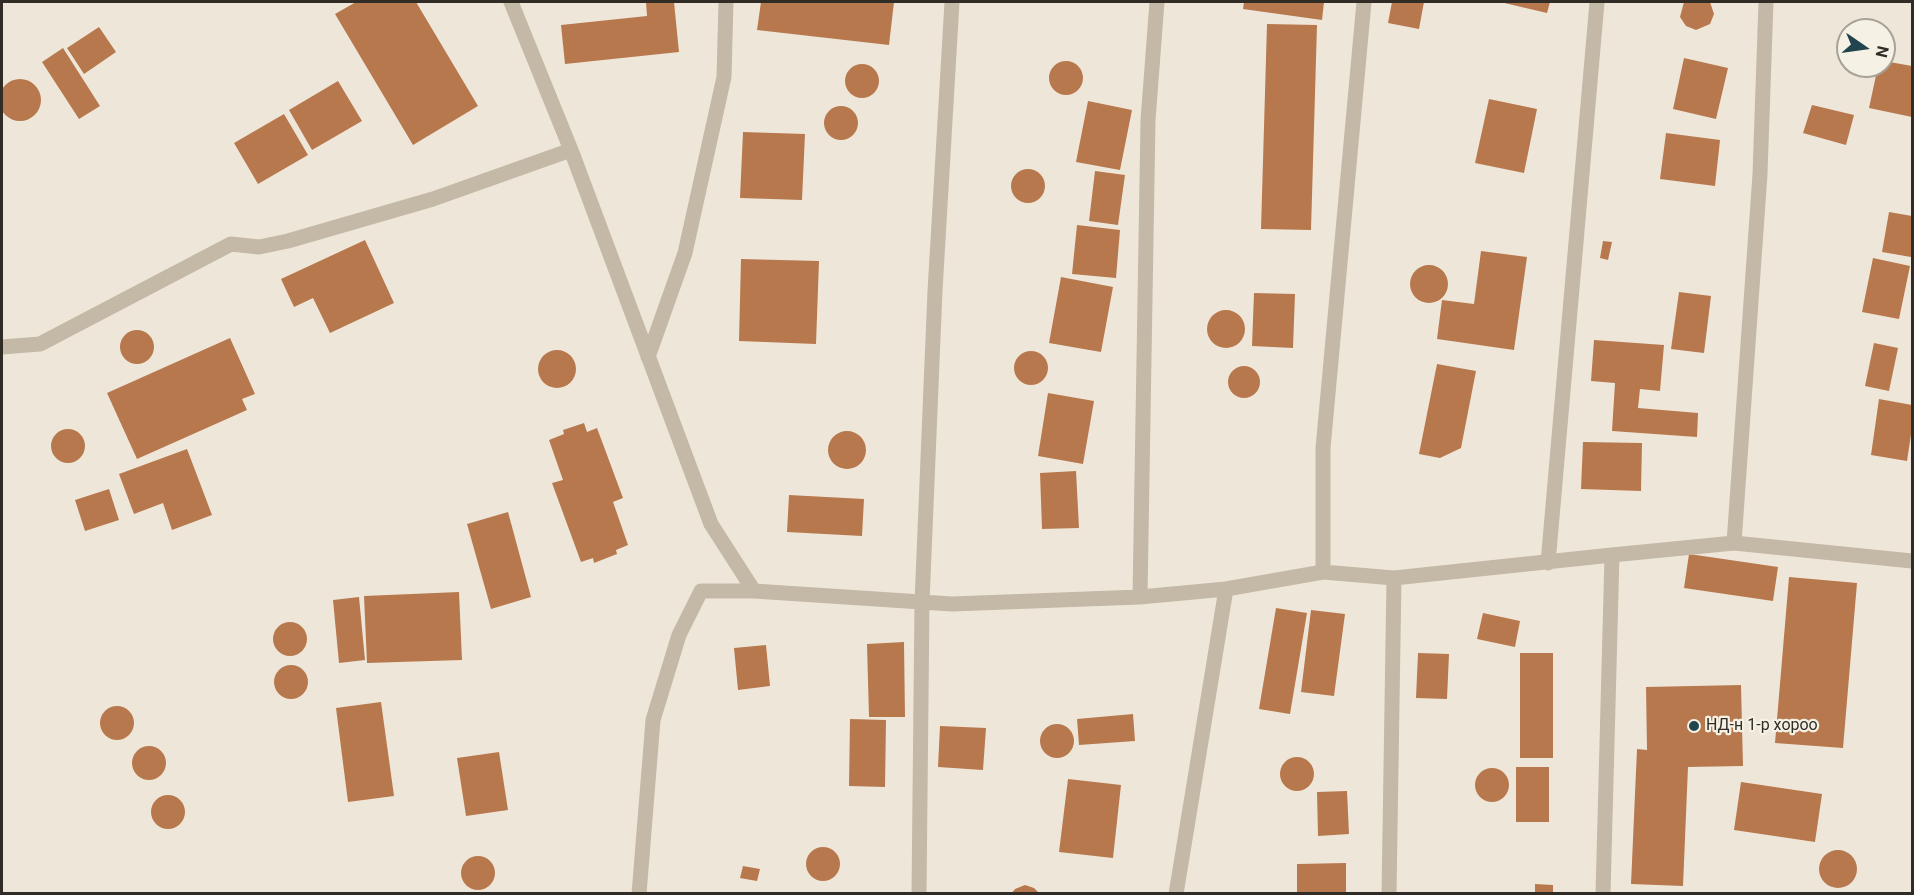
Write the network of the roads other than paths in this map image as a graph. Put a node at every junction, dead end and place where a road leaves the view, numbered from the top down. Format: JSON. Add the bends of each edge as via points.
{"nodes":[{"id":1,"x":512,"y":2,"type":"edge"},
{"id":2,"x":726,"y":2,"type":"edge"},
{"id":3,"x":952,"y":2,"type":"edge"},
{"id":4,"x":1157,"y":2,"type":"edge"},
{"id":5,"x":1364,"y":2,"type":"edge"},
{"id":6,"x":1597,"y":2,"type":"edge"},
{"id":7,"x":1766,"y":2,"type":"edge"},
{"id":8,"x":571,"y":150,"type":"junction"},
{"id":9,"x":2,"y":347,"type":"edge"},
{"id":10,"x":648,"y":357,"type":"junction"},
{"id":11,"x":1734,"y":543,"type":"junction"},
{"id":12,"x":1612,"y":555,"type":"junction"},
{"id":13,"x":1912,"y":561,"type":"edge"},
{"id":14,"x":1548,"y":564,"type":"junction"},
{"id":15,"x":1323,"y":572,"type":"junction"},
{"id":16,"x":1394,"y":578,"type":"junction"},
{"id":17,"x":1227,"y":589,"type":"junction"},
{"id":18,"x":754,"y":591,"type":"junction"},
{"id":19,"x":1140,"y":597,"type":"junction"},
{"id":20,"x":922,"y":602,"type":"junction"},
{"id":21,"x":639,"y":894,"type":"edge"},
{"id":22,"x":920,"y":894,"type":"edge"},
{"id":23,"x":1176,"y":894,"type":"edge"},
{"id":24,"x":1389,"y":894,"type":"edge"},
{"id":25,"x":1603,"y":894,"type":"edge"}],
"edges":[{"from":1,"to":8,"type":"street"},
{"from":2,"to":10,"type":"street","via":[[724,77],[685,253]]},
{"from":3,"to":20,"type":"street"},
{"from":4,"to":19,"type":"street","via":[[1148,120]]},
{"from":5,"to":15,"type":"street","via":[[1323,448]]},
{"from":6,"to":14,"type":"street"},
{"from":7,"to":11,"type":"street","via":[[1760,174]]},
{"from":8,"to":9,"type":"street","via":[[433,199],[288,241],[259,247],[231,244],[40,344]]},
{"from":8,"to":10,"type":"street"},
{"from":10,"to":18,"type":"street","via":[[711,524]]},
{"from":11,"to":12,"type":"street"},
{"from":11,"to":13,"type":"street"},
{"from":12,"to":14,"type":"street"},
{"from":12,"to":25,"type":"street"},
{"from":14,"to":16,"type":"street"},
{"from":15,"to":16,"type":"street"},
{"from":15,"to":17,"type":"street"},
{"from":16,"to":24,"type":"street"},
{"from":17,"to":19,"type":"street"},
{"from":17,"to":23,"type":"street"},
{"from":18,"to":20,"type":"street"},
{"from":18,"to":21,"type":"street","via":[[701,591],[680,635],[652,720]]},
{"from":19,"to":20,"type":"street"},
{"from":20,"to":22,"type":"street"}]}
